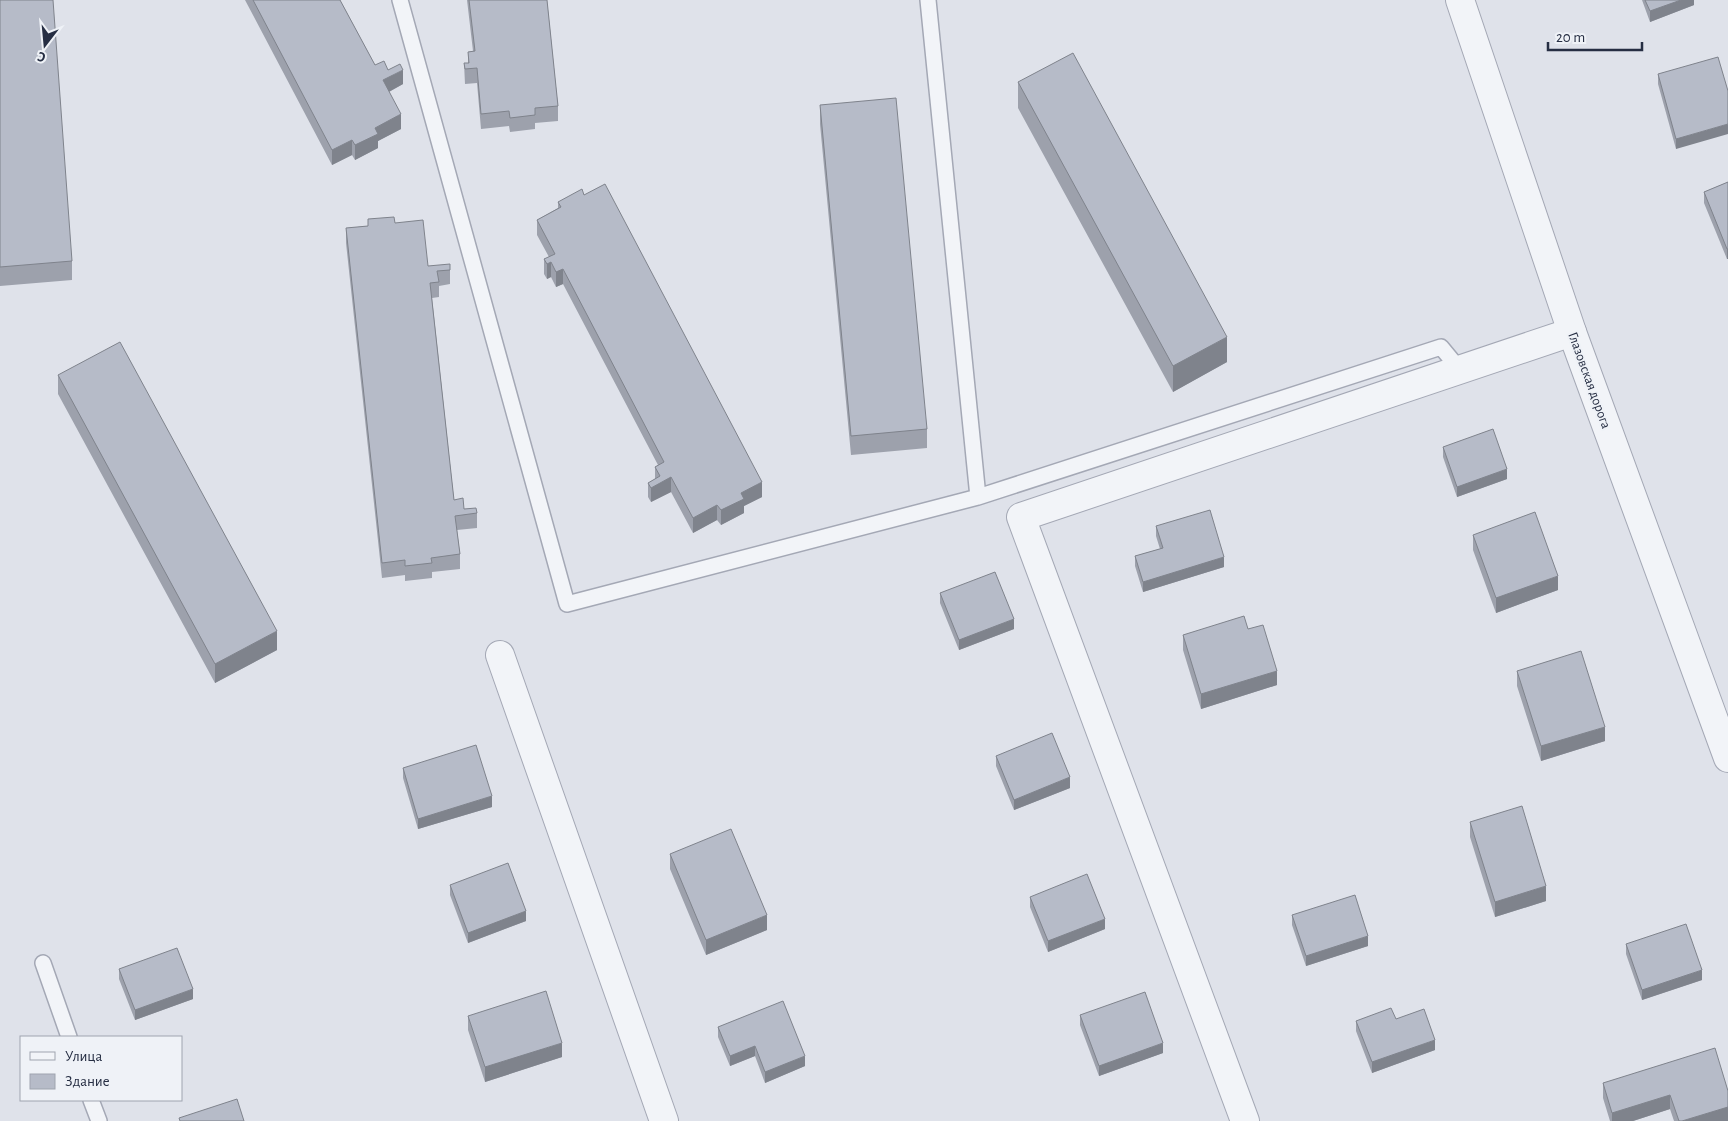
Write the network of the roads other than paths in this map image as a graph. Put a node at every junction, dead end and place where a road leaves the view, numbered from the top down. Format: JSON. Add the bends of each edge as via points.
{"nodes":[{"id":1,"x":400,"y":0,"type":"edge"},
{"id":2,"x":917,"y":0,"type":"edge"},
{"id":3,"x":928,"y":0,"type":"edge"},
{"id":4,"x":1460,"y":0,"type":"edge"},
{"id":5,"x":931,"y":26,"type":"junction"},
{"id":6,"x":1572,"y":332,"type":"junction"},
{"id":7,"x":1460,"y":370,"type":"junction"},
{"id":8,"x":978,"y":497,"type":"junction"},
{"id":9,"x":500,"y":655,"type":"dead end"},
{"id":10,"x":1728,"y":758,"type":"edge"},
{"id":11,"x":43,"y":963,"type":"dead end"},
{"id":12,"x":69,"y":1036,"type":"edge"},
{"id":13,"x":91,"y":1101,"type":"edge"},
{"id":14,"x":99,"y":1121,"type":"edge"},
{"id":15,"x":664,"y":1121,"type":"edge"},
{"id":16,"x":1245,"y":1121,"type":"edge"}],
"edges":[{"from":1,"to":8,"type":"lane","via":[[567,604]]},
{"from":2,"to":5,"type":"lane"},
{"from":3,"to":5,"type":"lane"},
{"from":4,"to":6,"type":"street","name":"Глазовская дорога"},
{"from":5,"to":8,"type":"lane"},
{"from":6,"to":7,"type":"street"},
{"from":6,"to":10,"type":"street","name":"Глазовская дорога"},
{"from":7,"to":8,"type":"lane","via":[[1441,347]]},
{"from":7,"to":16,"type":"street","via":[[1021,517]]},
{"from":9,"to":15,"type":"street"},
{"from":11,"to":12,"type":"lane"},
{"from":13,"to":14,"type":"lane"}]}
